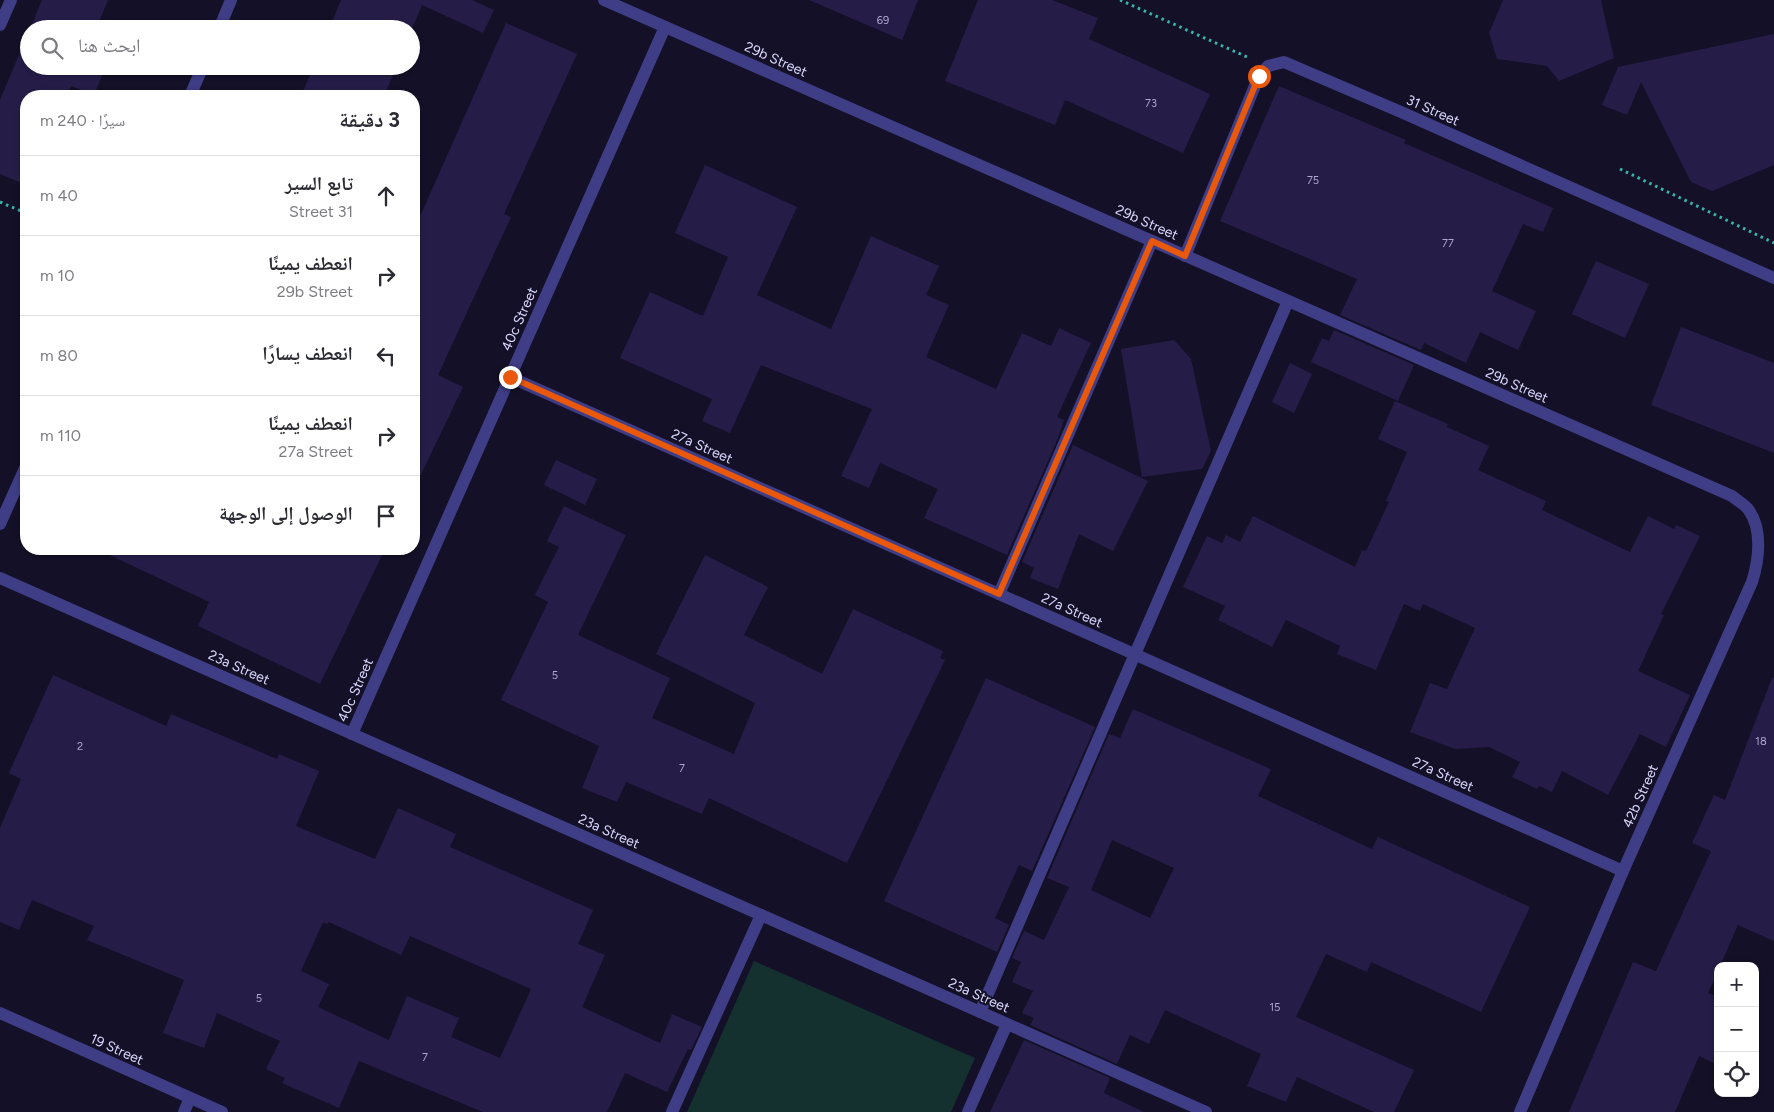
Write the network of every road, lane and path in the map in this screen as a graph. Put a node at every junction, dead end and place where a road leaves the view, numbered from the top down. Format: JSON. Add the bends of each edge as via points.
{"nodes":[{"id":1,"x":11,"y":0,"type":"edge"},
{"id":2,"x":231,"y":0,"type":"edge"},
{"id":3,"x":604,"y":0,"type":"edge"},
{"id":4,"x":1120,"y":0,"type":"edge"},
{"id":5,"x":223,"y":20,"type":"edge"},
{"id":6,"x":0,"y":25,"type":"edge"},
{"id":7,"x":666,"y":27,"type":"junction"},
{"id":8,"x":1268,"y":66,"type":"junction"},
{"id":9,"x":198,"y":75,"type":"edge"},
{"id":10,"x":192,"y":90,"type":"edge"},
{"id":11,"x":1620,"y":168,"type":"dead end"},
{"id":12,"x":0,"y":202,"type":"edge"},
{"id":13,"x":20,"y":210,"type":"edge"},
{"id":14,"x":1152,"y":241,"type":"junction"},
{"id":15,"x":1774,"y":243,"type":"edge"},
{"id":16,"x":1185,"y":256,"type":"junction"},
{"id":17,"x":1774,"y":278,"type":"edge"},
{"id":18,"x":1288,"y":301,"type":"junction"},
{"id":19,"x":510,"y":377,"type":"junction"},
{"id":20,"x":20,"y":479,"type":"edge"},
{"id":21,"x":1732,"y":496,"type":"joint"},
{"id":22,"x":0,"y":524,"type":"edge"},
{"id":23,"x":0,"y":578,"type":"edge"},
{"id":24,"x":999,"y":594,"type":"junction"},
{"id":25,"x":1135,"y":654,"type":"junction"},
{"id":26,"x":352,"y":734,"type":"junction"},
{"id":27,"x":1623,"y":871,"type":"junction"},
{"id":28,"x":761,"y":915,"type":"junction"},
{"id":29,"x":980,"y":1012,"type":"junction"},
{"id":30,"x":0,"y":1013,"type":"edge"},
{"id":31,"x":1007,"y":1024,"type":"junction"},
{"id":32,"x":190,"y":1098,"type":"junction"},
{"id":33,"x":184,"y":1112,"type":"edge"},
{"id":34,"x":222,"y":1112,"type":"edge"},
{"id":35,"x":672,"y":1112,"type":"edge"},
{"id":36,"x":968,"y":1112,"type":"edge"},
{"id":37,"x":1206,"y":1112,"type":"edge"},
{"id":38,"x":1520,"y":1112,"type":"edge"}],
"edges":[{"from":1,"to":6,"type":"street"},
{"from":2,"to":5,"type":"street"},
{"from":3,"to":7,"type":"street","name":"29b Street"},
{"from":4,"to":8,"type":"path"},
{"from":7,"to":14,"type":"street","name":"29b Street"},
{"from":7,"to":19,"type":"street","name":"40c Street"},
{"from":8,"to":16,"type":"street","via":[[1259,76]]},
{"from":8,"to":17,"type":"street","name":"31 Street","via":[[1284,62],[1316,74]]},
{"from":9,"to":10,"type":"street"},
{"from":11,"to":15,"type":"path"},
{"from":12,"to":13,"type":"path"},
{"from":14,"to":16,"type":"street","name":"29b Street"},
{"from":14,"to":24,"type":"street"},
{"from":16,"to":18,"type":"street","name":"29b Street"},
{"from":18,"to":21,"type":"street","name":"29b Street"},
{"from":18,"to":25,"type":"street"},
{"from":19,"to":24,"type":"street","name":"27a Street"},
{"from":19,"to":26,"type":"street","name":"40c Street"},
{"from":20,"to":22,"type":"street"},
{"from":21,"to":27,"type":"street","name":"42b Street","via":[[1748,509],[1756,528],[1758,564]]},
{"from":23,"to":26,"type":"street","name":"23a Street"},
{"from":24,"to":25,"type":"street","name":"27a Street"},
{"from":25,"to":27,"type":"street","name":"27a Street"},
{"from":25,"to":29,"type":"street"},
{"from":26,"to":28,"type":"street","name":"23a Street"},
{"from":27,"to":38,"type":"street","name":"42b Street"},
{"from":28,"to":29,"type":"street","name":"23a Street"},
{"from":28,"to":35,"type":"street"},
{"from":29,"to":31,"type":"street","name":"23a Street"},
{"from":30,"to":32,"type":"street","name":"19 Street"},
{"from":31,"to":36,"type":"street"},
{"from":31,"to":37,"type":"street","name":"23a Street"},
{"from":32,"to":33,"type":"street"},
{"from":32,"to":34,"type":"street","name":"19 Street"}]}
